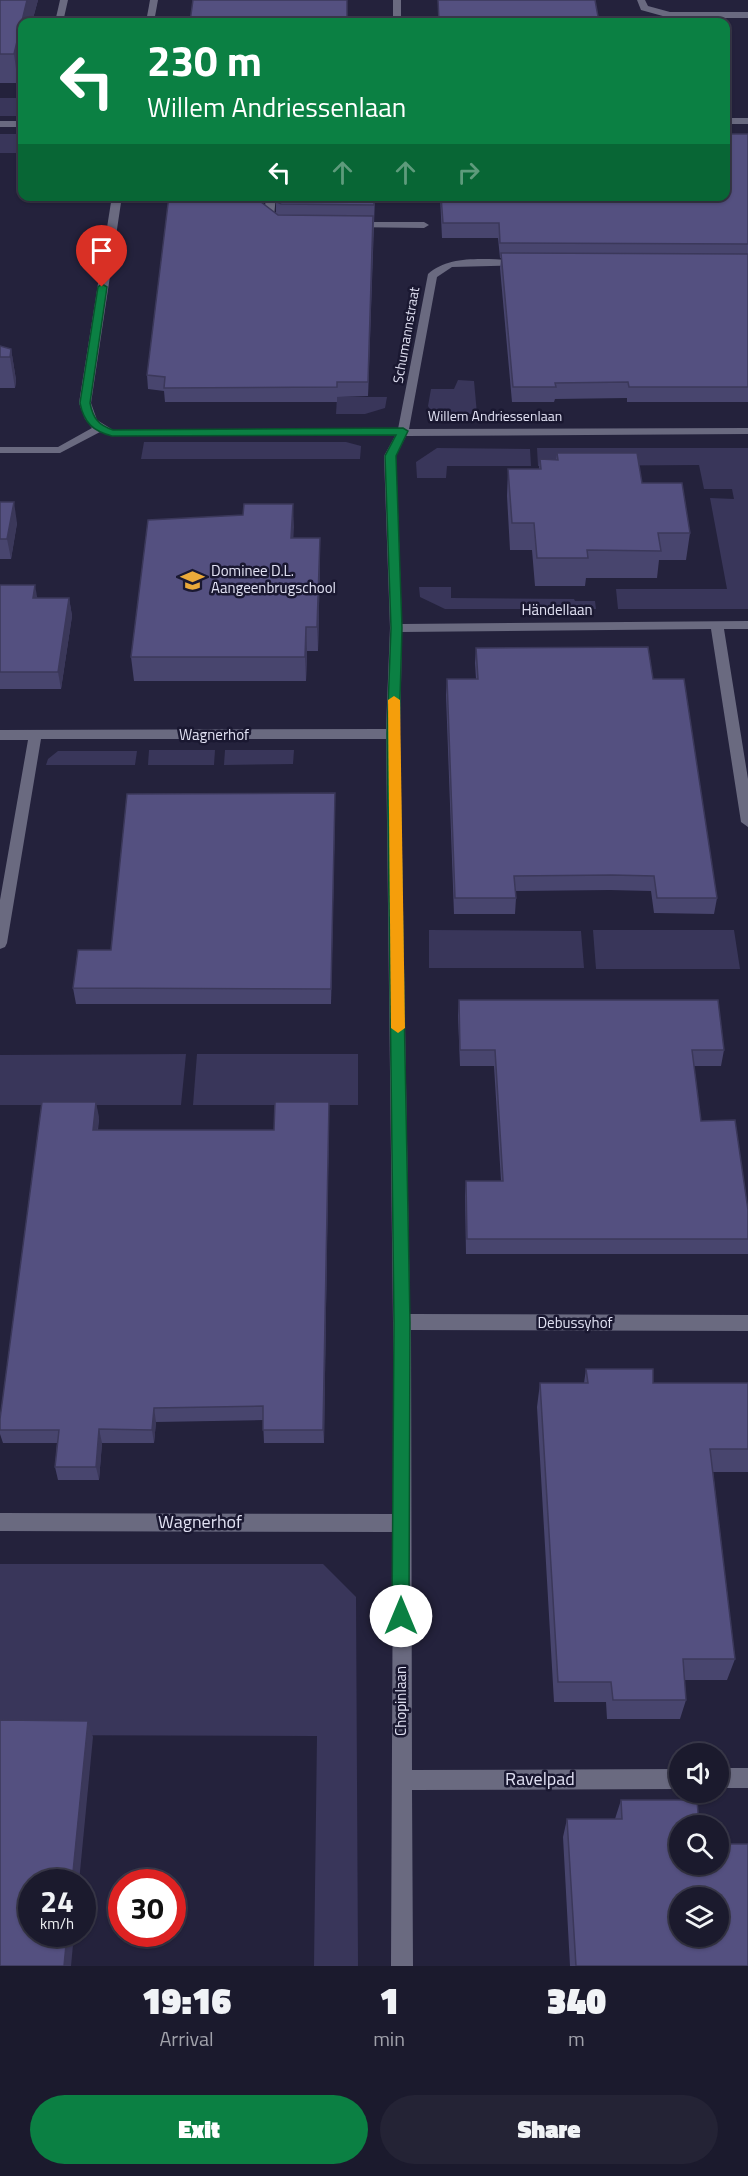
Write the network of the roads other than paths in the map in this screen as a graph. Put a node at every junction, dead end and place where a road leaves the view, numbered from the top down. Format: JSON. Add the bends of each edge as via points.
{"nodes":[{"id":1,"x":64,"y":0,"type":"edge"},
{"id":2,"x":154,"y":0,"type":"edge"},
{"id":3,"x":397,"y":0,"type":"edge"},
{"id":4,"x":641,"y":0,"type":"edge"},
{"id":5,"x":748,"y":15,"type":"edge"},
{"id":6,"x":59,"y":18,"type":"edge"},
{"id":7,"x":151,"y":18,"type":"edge"},
{"id":8,"x":397,"y":18,"type":"edge"},
{"id":9,"x":730,"y":121,"type":"edge"},
{"id":10,"x":748,"y":121,"type":"edge"},
{"id":11,"x":0,"y":124,"type":"edge"},
{"id":12,"x":18,"y":124,"type":"edge"},
{"id":13,"x":116,"y":201,"type":"edge"},
{"id":14,"x":271,"y":201,"type":"edge"},
{"id":15,"x":290,"y":225,"type":"edge"},
{"id":16,"x":346,"y":225,"type":"edge"},
{"id":17,"x":424,"y":225,"type":"dead end"},
{"id":18,"x":532,"y":263,"type":"edge"},
{"id":19,"x":98,"y":429,"type":"junction"},
{"id":20,"x":403,"y":431,"type":"junction"},
{"id":21,"x":748,"y":431,"type":"edge"},
{"id":22,"x":0,"y":450,"type":"edge"},
{"id":23,"x":717,"y":626,"type":"junction"},
{"id":24,"x":748,"y":626,"type":"edge"},
{"id":25,"x":396,"y":628,"type":"junction"},
{"id":26,"x":393,"y":734,"type":"junction"},
{"id":27,"x":0,"y":735,"type":"edge"},
{"id":28,"x":35,"y":735,"type":"junction"},
{"id":29,"x":748,"y":822,"type":"edge"},
{"id":30,"x":0,"y":943,"type":"edge"},
{"id":31,"x":402,"y":1322,"type":"junction"},
{"id":32,"x":748,"y":1323,"type":"edge"},
{"id":33,"x":0,"y":1522,"type":"edge"},
{"id":34,"x":400,"y":1523,"type":"junction"},
{"id":35,"x":748,"y":1778,"type":"edge"},
{"id":36,"x":669,"y":1779,"type":"edge"},
{"id":37,"x":729,"y":1779,"type":"edge"},
{"id":38,"x":401,"y":1780,"type":"junction"},
{"id":39,"x":402,"y":1966,"type":"edge"}],
"edges":[{"from":1,"to":6,"type":"street"},
{"from":2,"to":7,"type":"street"},
{"from":3,"to":8,"type":"street"},
{"from":4,"to":5,"type":"street","via":[[644,8],[670,15]]},
{"from":9,"to":10,"type":"street"},
{"from":11,"to":12,"type":"street"},
{"from":13,"to":19,"type":"street","via":[[85,403],[88,417]]},
{"from":14,"to":15,"type":"street","via":[[271,220]]},
{"from":16,"to":17,"type":"street"},
{"from":18,"to":20,"type":"street","name":"Schumannstraat","via":[[451,264],[432,276]]},
{"from":19,"to":20,"type":"street","name":"Willem Andriessenlaan","via":[[112,433]]},
{"from":19,"to":22,"type":"street","via":[[60,450]]},
{"from":20,"to":21,"type":"street","name":"Willem Andriessenlaan"},
{"from":20,"to":25,"type":"street","name":"Chopinlaan","via":[[390,456]]},
{"from":23,"to":24,"type":"street","name":"Händellaan"},
{"from":23,"to":25,"type":"street","name":"Händellaan"},
{"from":23,"to":29,"type":"street"},
{"from":25,"to":26,"type":"street","name":"Chopinlaan"},
{"from":26,"to":28,"type":"street","name":"Wagnerhof"},
{"from":26,"to":31,"type":"street","name":"Chopinlaan"},
{"from":27,"to":28,"type":"street","name":"Wagnerhof"},
{"from":28,"to":30,"type":"street"},
{"from":31,"to":32,"type":"street","name":"Debussyhof"},
{"from":31,"to":34,"type":"street","name":"Chopinlaan"},
{"from":33,"to":34,"type":"street","name":"Wagnerhof"},
{"from":34,"to":38,"type":"street","name":"Chopinlaan"},
{"from":35,"to":37,"type":"street"},
{"from":36,"to":38,"type":"street","name":"Ravelpad"},
{"from":38,"to":39,"type":"street","name":"Chopinlaan"}]}
